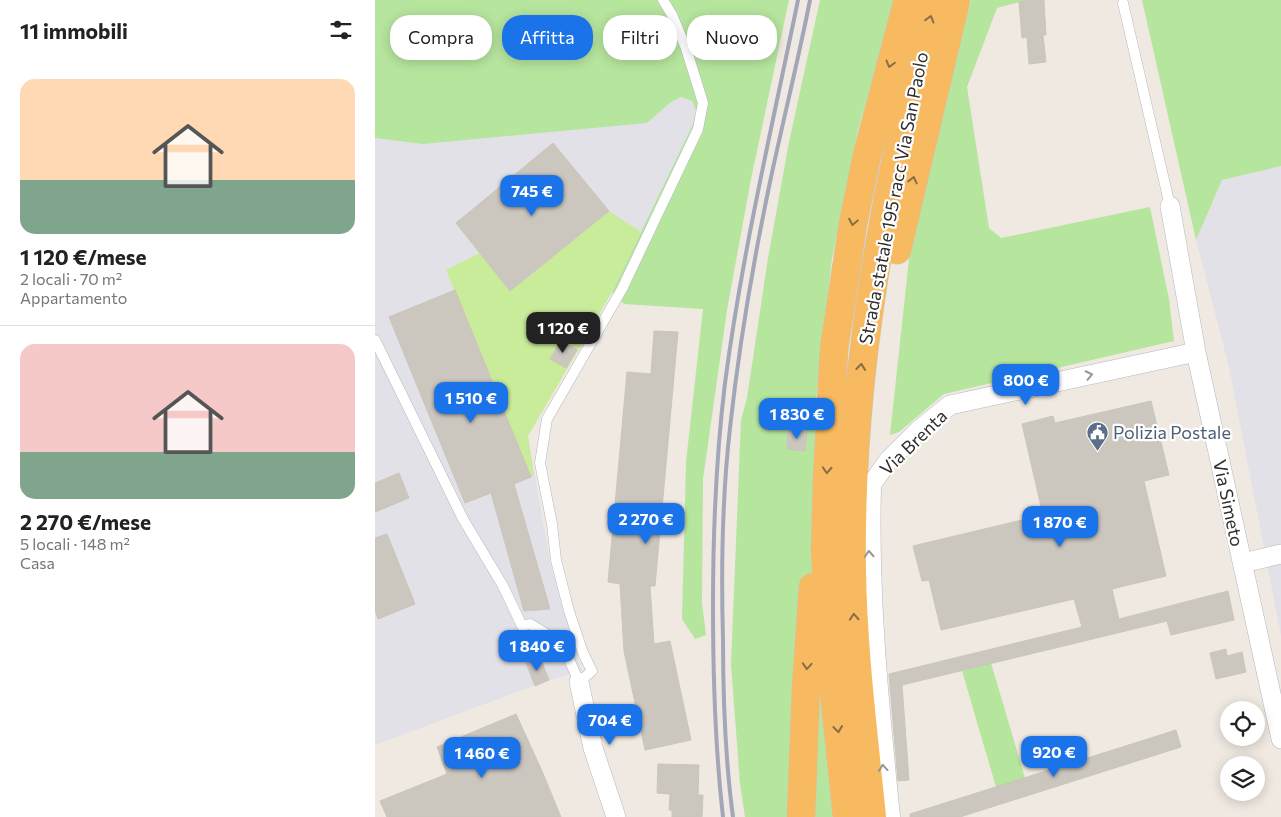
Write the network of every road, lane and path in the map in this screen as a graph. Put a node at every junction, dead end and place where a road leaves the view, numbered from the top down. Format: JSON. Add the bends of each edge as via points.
{"nodes":[{"id":1,"x":663,"y":0,"type":"edge"},
{"id":2,"x":908,"y":0,"type":"edge"},
{"id":3,"x":935,"y":0,"type":"edge"},
{"id":4,"x":956,"y":0,"type":"edge"},
{"id":5,"x":1123,"y":4,"type":"dead end"},
{"id":6,"x":1170,"y":206,"type":"joint"},
{"id":7,"x":375,"y":340,"type":"edge"},
{"id":8,"x":1196,"y":352,"type":"junction"},
{"id":9,"x":869,"y":488,"type":"junction"},
{"id":10,"x":825,"y":550,"type":"junction"},
{"id":11,"x":1281,"y":554,"type":"edge"},
{"id":12,"x":1243,"y":563,"type":"junction"},
{"id":13,"x":579,"y":682,"type":"junction"},
{"id":14,"x":1281,"y":740,"type":"edge"},
{"id":15,"x":615,"y":817,"type":"edge"},
{"id":16,"x":801,"y":817,"type":"edge"},
{"id":17,"x":847,"y":817,"type":"edge"},
{"id":18,"x":872,"y":817,"type":"edge"},
{"id":19,"x":888,"y":817,"type":"edge"}],
"edges":[{"from":1,"to":13,"type":"lane","via":[[686,48],[703,103],[698,129],[622,288],[547,419],[540,463],[558,569],[583,653],[592,671]]},
{"from":2,"to":10,"type":"highway","name":"Strada statale 195 racc Via San Paolo","one_way":true,"via":[[867,155],[834,349]]},
{"from":18,"to":3,"type":"highway","name":"Strada statale 195 racc Via San Paolo","one_way":true,"via":[[851,570],[857,411],[866,326],[884,224],[918,62]]},
{"from":9,"to":4,"type":"highway","one_way":true,"via":[[878,372],[895,258]]},
{"from":5,"to":6,"type":"lane"},
{"from":6,"to":8,"type":"street","name":"Via Simeto"},
{"from":7,"to":13,"type":"lane","via":[[463,519],[503,586],[522,626],[529,624],[550,636],[567,655]]},
{"from":9,"to":8,"type":"street","name":"Via Brenta","one_way":true,"via":[[887,461],[950,406]]},
{"from":8,"to":12,"type":"street","name":"Via Simeto"},
{"from":19,"to":9,"type":"street","name":"Via Brenta","one_way":true,"via":[[874,674]]},
{"from":10,"to":16,"type":"highway","one_way":true,"via":[[813,576]]},
{"from":10,"to":17,"type":"highway","name":"Strada statale 195 racc Via San Paolo","one_way":true,"via":[[831,664]]},
{"from":11,"to":12,"type":"street"},
{"from":12,"to":14,"type":"street","name":"Via Simeto"},
{"from":13,"to":15,"type":"street","via":[[593,748]]}]}
